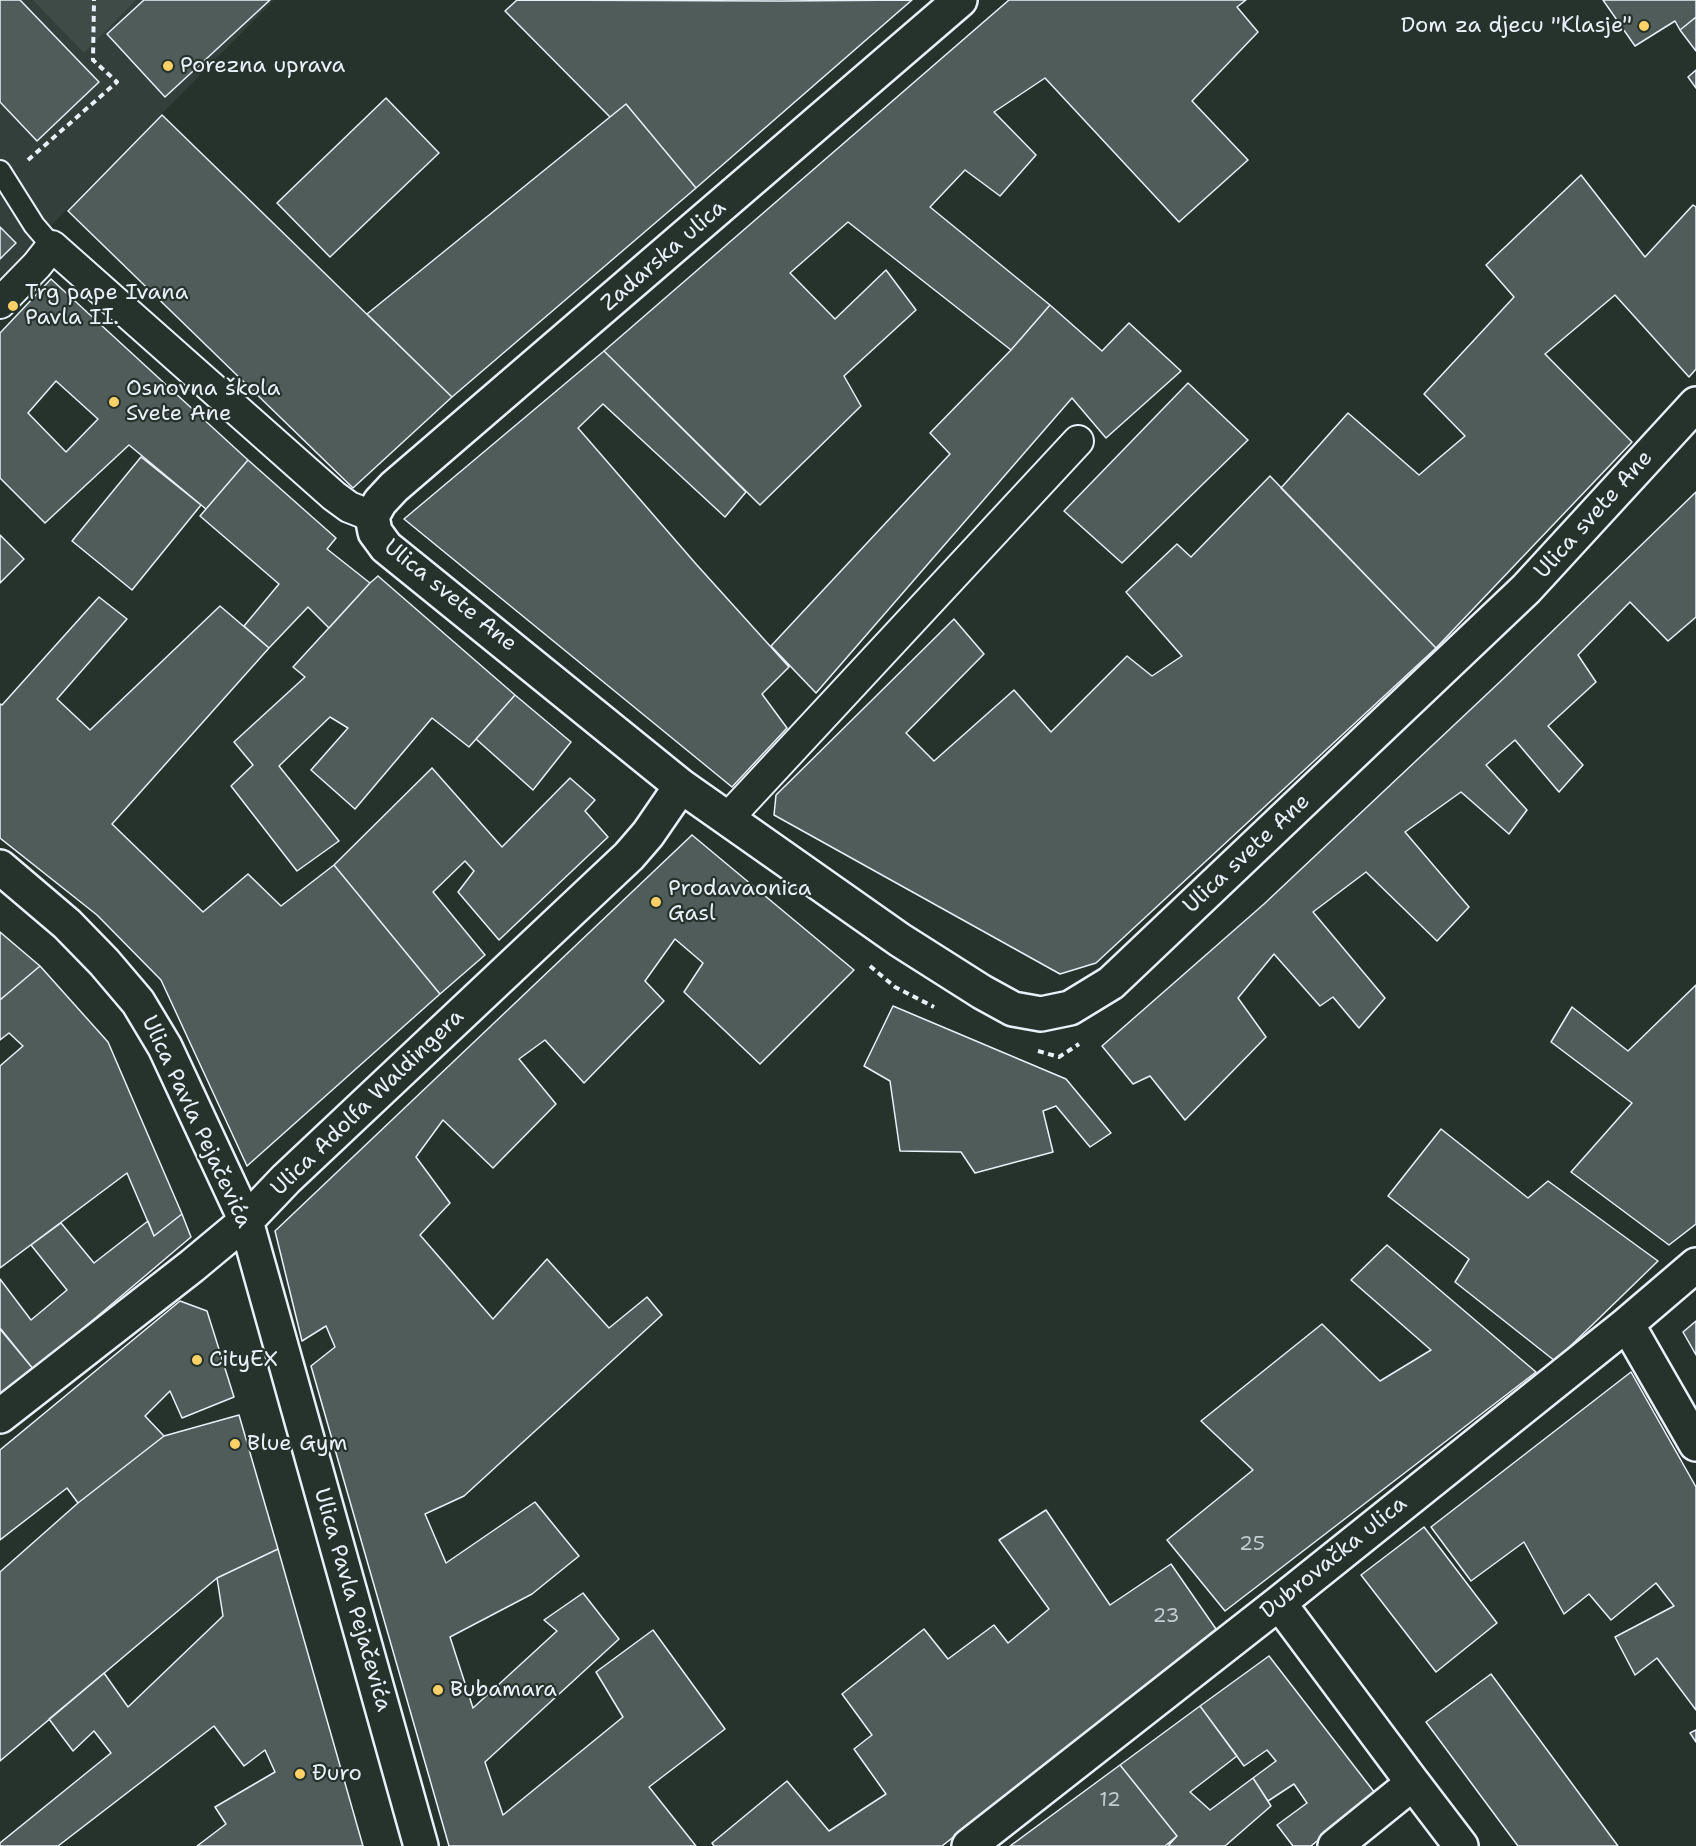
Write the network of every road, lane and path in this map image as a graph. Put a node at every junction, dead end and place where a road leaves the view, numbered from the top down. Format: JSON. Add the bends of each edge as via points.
{"nodes":[{"id":1,"x":94,"y":0,"type":"edge"},
{"id":2,"x":960,"y":0,"type":"edge"},
{"id":3,"x":3,"y":176,"type":"edge"},
{"id":4,"x":52,"y":246,"type":"junction"},
{"id":5,"x":0,"y":303,"type":"edge"},
{"id":6,"x":1696,"y":404,"type":"edge"},
{"id":7,"x":1078,"y":441,"type":"dead end"},
{"id":8,"x":372,"y":516,"type":"junction"},
{"id":9,"x":681,"y":786,"type":"junction"},
{"id":10,"x":727,"y":819,"type":"junction"},
{"id":11,"x":0,"y":867,"type":"edge"},
{"id":12,"x":866,"y":962,"type":"dead end"},
{"id":13,"x":936,"y":1008,"type":"dead end"},
{"id":14,"x":1083,"y":1041,"type":"dead end"},
{"id":15,"x":1036,"y":1050,"type":"dead end"},
{"id":16,"x":246,"y":1221,"type":"junction"},
{"id":17,"x":1696,"y":1265,"type":"edge"},
{"id":18,"x":1627,"y":1324,"type":"junction"},
{"id":19,"x":0,"y":1416,"type":"edge"},
{"id":20,"x":1696,"y":1444,"type":"edge"},
{"id":21,"x":1279,"y":1603,"type":"junction"},
{"id":22,"x":1413,"y":1783,"type":"junction"},
{"id":23,"x":421,"y":1846,"type":"edge"},
{"id":24,"x":969,"y":1846,"type":"edge"},
{"id":25,"x":1335,"y":1846,"type":"edge"},
{"id":26,"x":1461,"y":1846,"type":"edge"}],
"edges":[{"from":1,"to":3,"type":"path","via":[[93,60],[117,82]]},
{"from":2,"to":8,"type":"street","name":"Zadarska ulica","via":[[394,487]]},
{"from":3,"to":4,"type":"lane"},
{"from":4,"to":5,"type":"street"},
{"from":4,"to":8,"type":"street","name":"Ulica svete Ane","via":[[334,496]]},
{"from":6,"to":10,"type":"street","name":"Ulica svete Ane","via":[[1526,589],[1111,983],[1070,1008],[1041,1014],[1013,1009],[982,992],[900,940]]},
{"from":7,"to":10,"type":"street"},
{"from":8,"to":9,"type":"street","name":"Ulica svete Ane","via":[[375,532],[386,547]]},
{"from":9,"to":10,"type":"street","name":"Ulica svete Ane"},
{"from":9,"to":16,"type":"street","name":"Ulica Adolfa Waldingera","via":[[629,856]]},
{"from":11,"to":16,"type":"street","name":"Ulica Pavla Pejačevića","via":[[67,924],[138,1002],[165,1047]]},
{"from":12,"to":13,"type":"path","via":[[895,987]]},
{"from":14,"to":15,"type":"path","via":[[1059,1057]]},
{"from":16,"to":19,"type":"street","name":"Ulica Adolfa Waldingera"},
{"from":16,"to":23,"type":"street","name":"Ulica Pavla Pejačevića"},
{"from":17,"to":18,"type":"street","name":"Dubrovačka ulica"},
{"from":18,"to":20,"type":"street"},
{"from":18,"to":21,"type":"street","name":"Dubrovačka ulica"},
{"from":21,"to":22,"type":"street"},
{"from":21,"to":24,"type":"street","name":"Dubrovačka ulica"},
{"from":22,"to":25,"type":"street"},
{"from":22,"to":26,"type":"street"}]}
